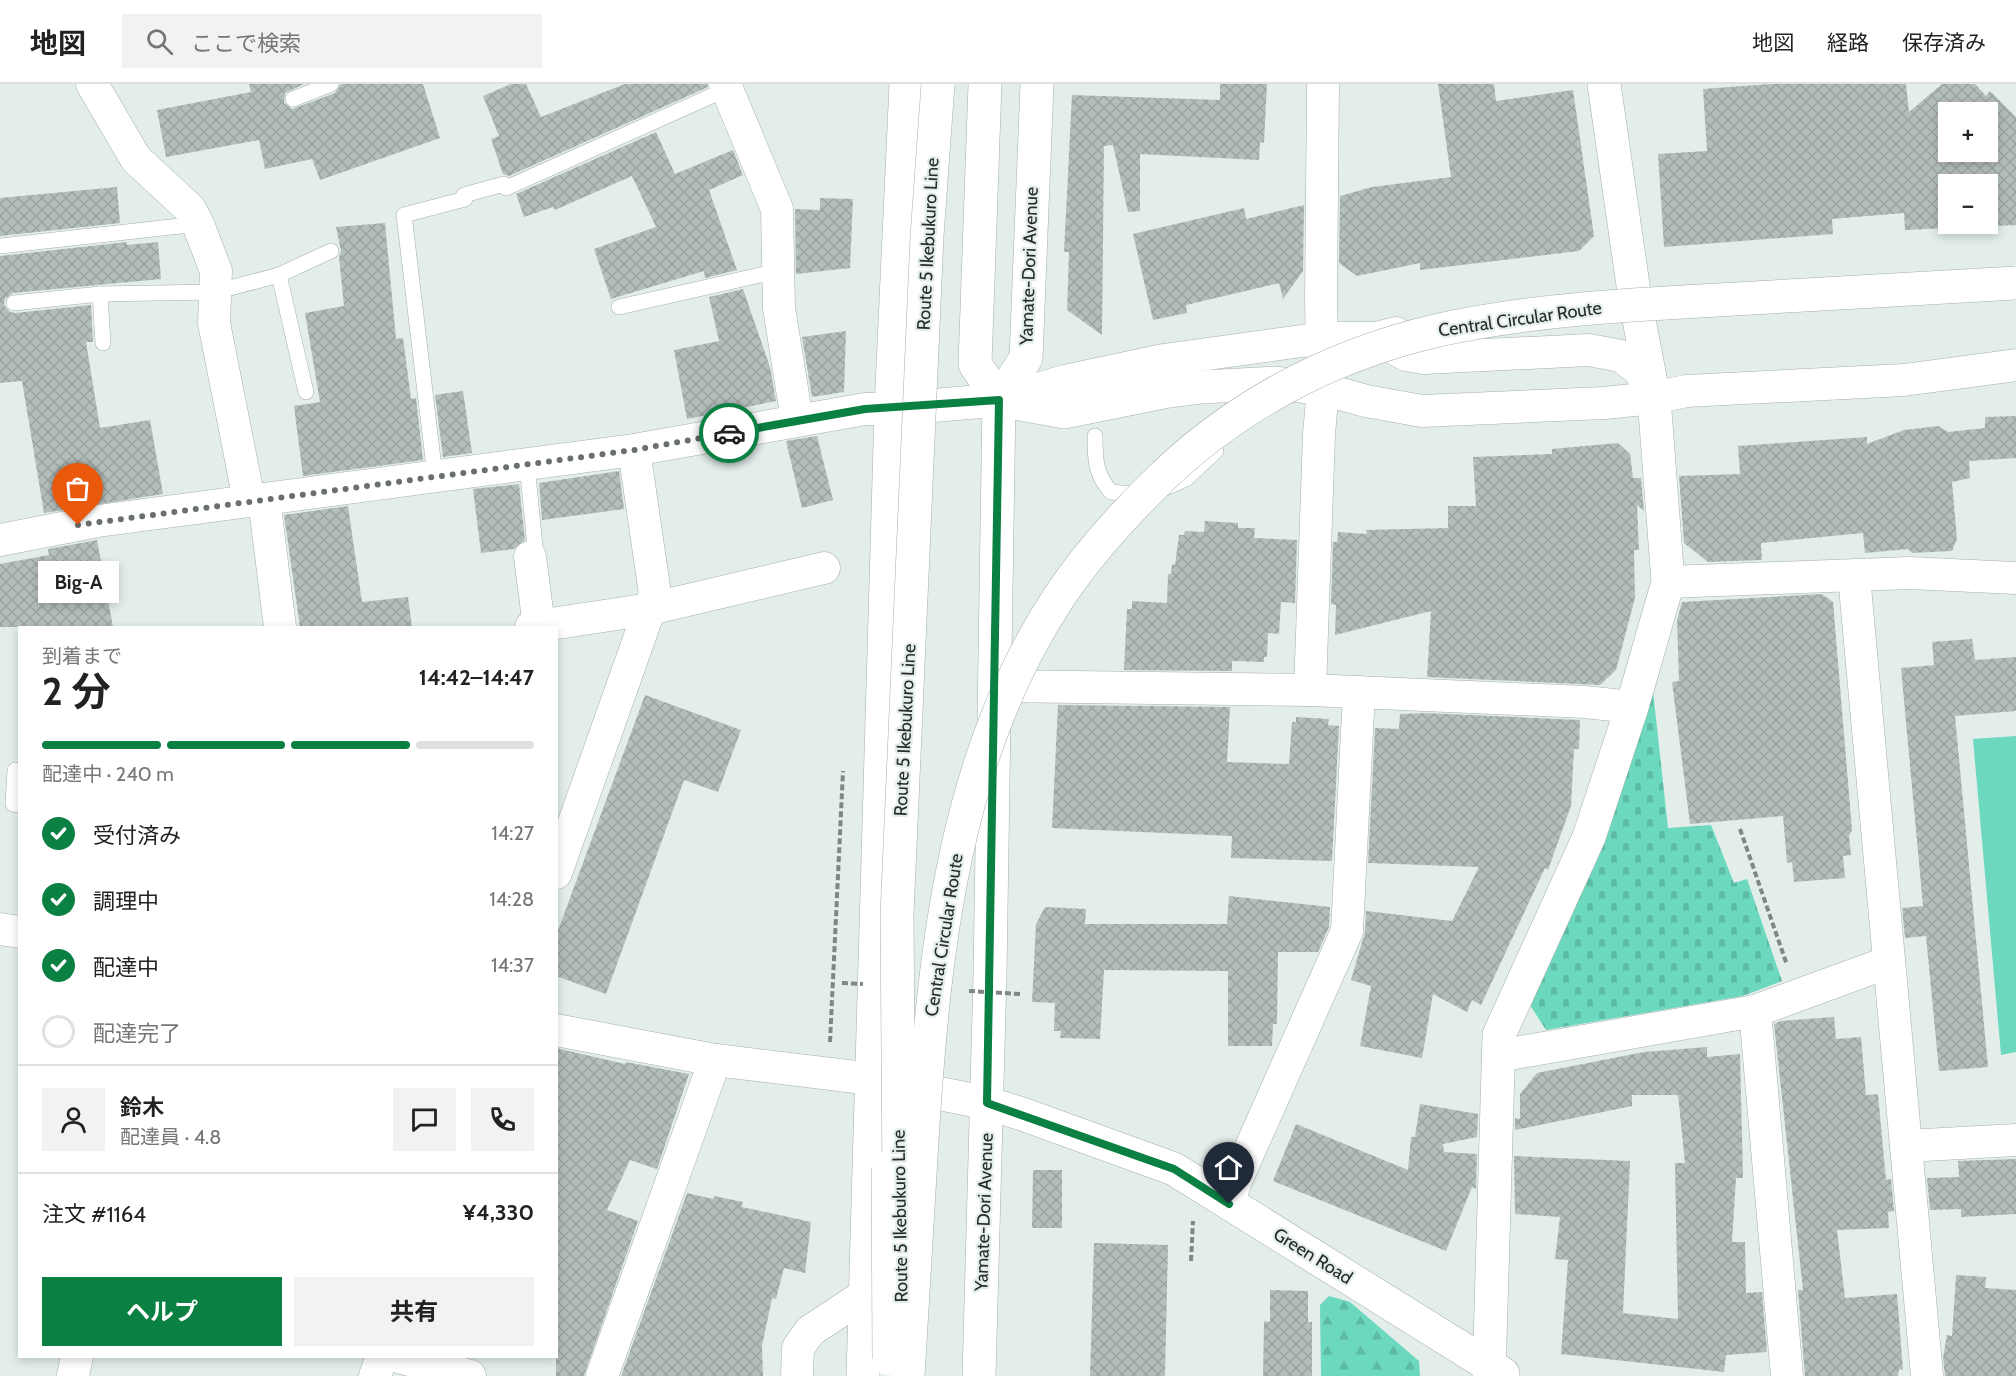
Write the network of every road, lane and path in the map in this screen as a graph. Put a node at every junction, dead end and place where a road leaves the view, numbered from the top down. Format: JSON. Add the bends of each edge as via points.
{"nodes":[{"id":1,"x":92,"y":84,"type":"edge"},
{"id":2,"x":331,"y":84,"type":"edge"},
{"id":3,"x":906,"y":84,"type":"edge"},
{"id":4,"x":928,"y":84,"type":"edge"},
{"id":5,"x":938,"y":84,"type":"edge"},
{"id":6,"x":985,"y":84,"type":"edge"},
{"id":7,"x":1037,"y":84,"type":"edge"},
{"id":8,"x":1323,"y":84,"type":"edge"},
{"id":9,"x":1604,"y":84,"type":"edge"},
{"id":10,"x":726,"y":87,"type":"edge"},
{"id":11,"x":293,"y":99,"type":"dead end"},
{"id":12,"x":198,"y":224,"type":"junction"},
{"id":13,"x":0,"y":246,"type":"edge"},
{"id":14,"x":331,"y":251,"type":"dead end"},
{"id":15,"x":2016,"y":270,"type":"edge"},
{"id":16,"x":778,"y":271,"type":"junction"},
{"id":17,"x":279,"y":275,"type":"junction"},
{"id":18,"x":2016,"y":283,"type":"edge"},
{"id":19,"x":215,"y":292,"type":"junction"},
{"id":20,"x":100,"y":294,"type":"junction"},
{"id":21,"x":1635,"y":298,"type":"junction"},
{"id":22,"x":2016,"y":299,"type":"edge"},
{"id":23,"x":14,"y":303,"type":"dead end"},
{"id":24,"x":619,"y":307,"type":"dead end"},
{"id":25,"x":1323,"y":338,"type":"junction"},
{"id":26,"x":1376,"y":338,"type":"junction"},
{"id":27,"x":103,"y":344,"type":"dead end"},
{"id":28,"x":2016,"y":365,"type":"edge"},
{"id":29,"x":1228,"y":386,"type":"junction"},
{"id":30,"x":1323,"y":389,"type":"junction"},
{"id":31,"x":306,"y":392,"type":"dead end"},
{"id":32,"x":1654,"y":398,"type":"junction"},
{"id":33,"x":999,"y":400,"type":"junction"},
{"id":34,"x":891,"y":409,"type":"junction"},
{"id":35,"x":797,"y":420,"type":"junction"},
{"id":36,"x":1095,"y":436,"type":"dead end"},
{"id":37,"x":634,"y":450,"type":"junction"},
{"id":38,"x":527,"y":464,"type":"junction"},
{"id":39,"x":435,"y":476,"type":"junction"},
{"id":40,"x":257,"y":500,"type":"junction"},
{"id":41,"x":0,"y":540,"type":"edge"},
{"id":42,"x":530,"y":557,"type":"joint"},
{"id":43,"x":824,"y":568,"type":"dead end"},
{"id":44,"x":1854,"y":576,"type":"junction"},
{"id":45,"x":2016,"y":578,"type":"edge"},
{"id":46,"x":1668,"y":582,"type":"junction"},
{"id":47,"x":650,"y":609,"type":"junction"},
{"id":48,"x":280,"y":626,"type":"edge"},
{"id":49,"x":535,"y":626,"type":"edge"},
{"id":50,"x":995,"y":686,"type":"junction"},
{"id":51,"x":1310,"y":690,"type":"junction"},
{"id":52,"x":1359,"y":692,"type":"junction"},
{"id":53,"x":1632,"y":707,"type":"junction"},
{"id":54,"x":12,"y":771,"type":"edge"},
{"id":55,"x":18,"y":805,"type":"edge"},
{"id":56,"x":1740,"y":829,"type":"dead end"},
{"id":57,"x":558,"y":867,"type":"edge"},
{"id":58,"x":0,"y":929,"type":"edge"},
{"id":59,"x":18,"y":932,"type":"edge"},
{"id":60,"x":1889,"y":962,"type":"junction"},
{"id":61,"x":1788,"y":969,"type":"dead end"},
{"id":62,"x":1755,"y":1011,"type":"junction"},
{"id":63,"x":558,"y":1030,"type":"edge"},
{"id":64,"x":1498,"y":1056,"type":"junction"},
{"id":65,"x":715,"y":1060,"type":"junction"},
{"id":66,"x":872,"y":1080,"type":"junction"},
{"id":67,"x":987,"y":1103,"type":"junction"},
{"id":68,"x":2016,"y":1140,"type":"edge"},
{"id":69,"x":1906,"y":1146,"type":"junction"},
{"id":70,"x":1229,"y":1204,"type":"junction"},
{"id":71,"x":1193,"y":1220,"type":"dead end"},
{"id":72,"x":1191,"y":1262,"type":"dead end"},
{"id":73,"x":866,"y":1294,"type":"junction"},
{"id":74,"x":77,"y":1358,"type":"edge"},
{"id":75,"x":381,"y":1358,"type":"edge"},
{"id":76,"x":402,"y":1358,"type":"edge"},
{"id":77,"x":1495,"y":1373,"type":"edge"},
{"id":78,"x":73,"y":1376,"type":"edge"},
{"id":79,"x":375,"y":1376,"type":"edge"},
{"id":80,"x":470,"y":1376,"type":"edge"},
{"id":81,"x":602,"y":1376,"type":"edge"},
{"id":82,"x":797,"y":1376,"type":"edge"},
{"id":83,"x":863,"y":1376,"type":"edge"},
{"id":84,"x":890,"y":1376,"type":"edge"},
{"id":85,"x":906,"y":1376,"type":"edge"},
{"id":86,"x":923,"y":1376,"type":"edge"},
{"id":87,"x":979,"y":1376,"type":"edge"},
{"id":88,"x":1787,"y":1376,"type":"edge"},
{"id":89,"x":1927,"y":1376,"type":"edge"}],
"edges":[{"from":1,"to":12,"type":"street","via":[[136,159],[190,209]]},
{"from":2,"to":11,"type":"lane"},
{"from":3,"to":34,"type":"main road"},
{"from":4,"to":84,"type":"main road","name":"Route 5 Ikebukuro Line","bridge":true,"via":[[918,237],[891,914],[887,1214]]},
{"from":5,"to":85,"type":"main road","name":"Route 5 Ikebukuro Line","bridge":true,"via":[[927,236],[897,914],[899,1214]]},
{"from":6,"to":33,"type":"main road","via":[[975,364]]},
{"from":7,"to":33,"type":"main road","name":"Yamate-Dori Avenue","via":[[1026,358]]},
{"from":8,"to":25,"type":"street"},
{"from":9,"to":21,"type":"main road"},
{"from":10,"to":16,"type":"street","via":[[777,209]]},
{"from":10,"to":39,"type":"lane","via":[[506,188],[504,184],[464,195],[465,199],[404,214]]},
{"from":12,"to":13,"type":"lane"},
{"from":12,"to":19,"type":"street","via":[[216,271]]},
{"from":14,"to":17,"type":"lane"},
{"from":15,"to":21,"type":"street","via":[[1894,282]]},
{"from":16,"to":24,"type":"lane"},
{"from":16,"to":35,"type":"street","via":[[778,308]]},
{"from":17,"to":19,"type":"lane"},
{"from":17,"to":31,"type":"lane"},
{"from":18,"to":85,"type":"main road","name":"Central Circular Route","bridge":true,"via":[[1613,306],[1438,331],[1371,349],[1297,381],[1226,423],[1156,483],[1080,567],[1033,641],[990,740],[957,847],[945,899],[930,1026]]},
{"from":19,"to":20,"type":"lane"},
{"from":19,"to":40,"type":"street","via":[[214,323]]},
{"from":20,"to":23,"type":"lane"},
{"from":20,"to":27,"type":"lane"},
{"from":21,"to":26,"type":"street","via":[[1524,309]]},
{"from":21,"to":32,"type":"main road"},
{"from":22,"to":86,"type":"main road","name":"Central Circular Route","via":[[1544,325],[1440,341],[1340,373],[1265,410],[1195,462],[1132,519],[1071,594],[1030,664],[984,786],[966,850],[942,1018]]},
{"from":25,"to":26,"type":"street"},
{"from":25,"to":30,"type":"street"},
{"from":25,"to":33,"type":"street","via":[[1164,360]]},
{"from":26,"to":32,"type":"street","via":[[1406,355],[1424,358],[1589,350],[1621,356],[1639,370]]},
{"from":28,"to":32,"type":"street","via":[[1904,380],[1686,391]]},
{"from":29,"to":30,"type":"main road","via":[[1276,383]]},
{"from":29,"to":33,"type":"main road","via":[[1163,392],[1064,412]]},
{"from":29,"to":36,"type":"lane","via":[[1231,413],[1219,447],[1186,479],[1151,495],[1111,492],[1095,465]]},
{"from":30,"to":32,"type":"street","via":[[1422,411]]},
{"from":30,"to":51,"type":"street"},
{"from":32,"to":46,"type":"main road"},
{"from":33,"to":34,"type":"main road"},
{"from":33,"to":50,"type":"main road","name":"Yamate-Dori Avenue"},
{"from":34,"to":35,"type":"street","via":[[865,409]]},
{"from":34,"to":66,"type":"main road"},
{"from":35,"to":37,"type":"street"},
{"from":37,"to":38,"type":"street"},
{"from":37,"to":47,"type":"street","via":[[656,594]]},
{"from":38,"to":39,"type":"street"},
{"from":38,"to":42,"type":"lane","via":[[535,547]]},
{"from":39,"to":40,"type":"street"},
{"from":40,"to":41,"type":"street","via":[[98,521]]},
{"from":40,"to":48,"type":"street"},
{"from":42,"to":49,"type":"street"},
{"from":43,"to":47,"type":"street"},
{"from":44,"to":45,"type":"street","via":[[1909,573]]},
{"from":44,"to":46,"type":"street"},
{"from":44,"to":60,"type":"street"},
{"from":46,"to":53,"type":"main road"},
{"from":47,"to":49,"type":"street"},
{"from":47,"to":57,"type":"street"},
{"from":50,"to":51,"type":"street"},
{"from":50,"to":67,"type":"main road","name":"Yamate-Dori Avenue"},
{"from":51,"to":52,"type":"street"},
{"from":52,"to":53,"type":"street"},
{"from":52,"to":70,"type":"street","via":[[1347,931]]},
{"from":53,"to":64,"type":"main road","via":[[1589,837],[1499,1035]]},
{"from":54,"to":55,"type":"lane","via":[[13,804]]},
{"from":56,"to":61,"type":"path"},
{"from":58,"to":59,"type":"street"},
{"from":60,"to":62,"type":"street"},
{"from":60,"to":69,"type":"street"},
{"from":62,"to":64,"type":"street"},
{"from":62,"to":88,"type":"street"},
{"from":63,"to":65,"type":"street"},
{"from":64,"to":77,"type":"main road"},
{"from":65,"to":66,"type":"street"},
{"from":65,"to":81,"type":"street"},
{"from":66,"to":67,"type":"main road","name":"Green Road"},
{"from":66,"to":73,"type":"main road"},
{"from":67,"to":70,"type":"main road","name":"Green Road","via":[[1174,1169]]},
{"from":67,"to":87,"type":"main road","name":"Yamate-Dori Avenue"},
{"from":68,"to":69,"type":"street"},
{"from":69,"to":89,"type":"street"},
{"from":70,"to":77,"type":"main road","name":"Green Road"},
{"from":71,"to":72,"type":"path"},
{"from":73,"to":82,"type":"street","via":[[810,1331],[798,1348]]},
{"from":73,"to":83,"type":"main road"},
{"from":74,"to":78,"type":"street"},
{"from":75,"to":79,"type":"street"},
{"from":76,"to":80,"type":"street"}]}
